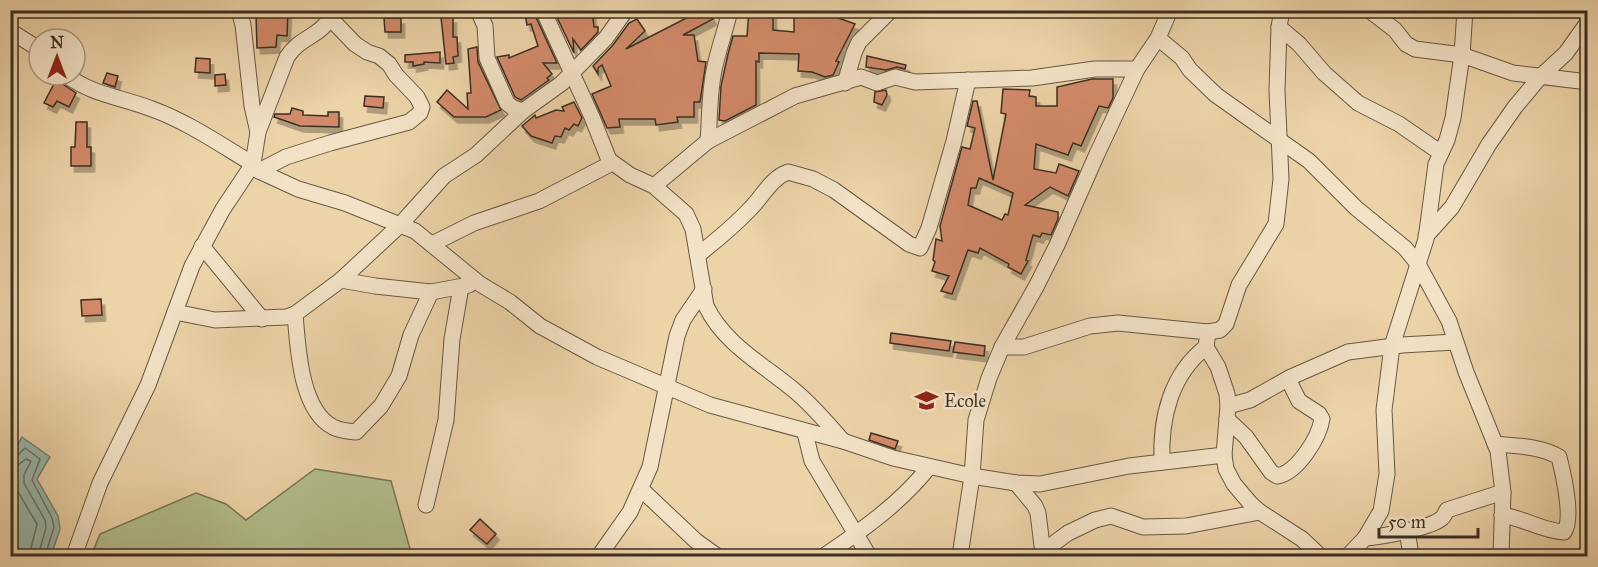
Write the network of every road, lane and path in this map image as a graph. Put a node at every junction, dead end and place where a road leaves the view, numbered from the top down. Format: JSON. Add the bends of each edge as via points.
{"nodes":[{"id":1,"x":239,"y":10,"type":"edge"},
{"id":2,"x":478,"y":10,"type":"edge"},
{"id":3,"x":543,"y":10,"type":"edge"},
{"id":4,"x":626,"y":10,"type":"edge"},
{"id":5,"x":730,"y":10,"type":"edge"},
{"id":6,"x":891,"y":10,"type":"edge"},
{"id":7,"x":1170,"y":10,"type":"edge"},
{"id":8,"x":1282,"y":10,"type":"edge"},
{"id":9,"x":1369,"y":10,"type":"edge"},
{"id":10,"x":1465,"y":10,"type":"edge"},
{"id":11,"x":332,"y":15,"type":"edge"},
{"id":12,"x":1587,"y":22,"type":"edge"},
{"id":13,"x":1279,"y":27,"type":"junction"},
{"id":14,"x":10,"y":31,"type":"edge"},
{"id":15,"x":1158,"y":38,"type":"junction"},
{"id":16,"x":27,"y":42,"type":"edge"},
{"id":17,"x":1462,"y":55,"type":"junction"},
{"id":18,"x":1137,"y":69,"type":"junction"},
{"id":19,"x":571,"y":74,"type":"junction"},
{"id":20,"x":1540,"y":77,"type":"junction"},
{"id":21,"x":968,"y":80,"type":"junction"},
{"id":22,"x":1587,"y":82,"type":"edge"},
{"id":23,"x":845,"y":83,"type":"junction"},
{"id":24,"x":83,"y":87,"type":"edge"},
{"id":25,"x":523,"y":111,"type":"junction"},
{"id":26,"x":258,"y":132,"type":"junction"},
{"id":27,"x":1279,"y":140,"type":"junction"},
{"id":28,"x":708,"y":141,"type":"junction"},
{"id":29,"x":1441,"y":153,"type":"junction"},
{"id":30,"x":612,"y":163,"type":"junction"},
{"id":31,"x":256,"y":168,"type":"junction"},
{"id":32,"x":654,"y":186,"type":"junction"},
{"id":33,"x":400,"y":225,"type":"junction"},
{"id":34,"x":1426,"y":236,"type":"junction"},
{"id":35,"x":432,"y":244,"type":"junction"},
{"id":36,"x":202,"y":246,"type":"junction"},
{"id":37,"x":698,"y":255,"type":"junction"},
{"id":38,"x":1418,"y":264,"type":"junction"},
{"id":39,"x":341,"y":280,"type":"junction"},
{"id":40,"x":480,"y":284,"type":"junction"},
{"id":41,"x":461,"y":287,"type":"junction"},
{"id":42,"x":704,"y":289,"type":"junction"},
{"id":43,"x":431,"y":292,"type":"junction"},
{"id":44,"x":175,"y":312,"type":"junction"},
{"id":45,"x":295,"y":314,"type":"junction"},
{"id":46,"x":262,"y":319,"type":"junction"},
{"id":47,"x":1207,"y":339,"type":"junction"},
{"id":48,"x":1455,"y":342,"type":"junction"},
{"id":49,"x":1392,"y":346,"type":"junction"},
{"id":50,"x":1002,"y":347,"type":"junction"},
{"id":51,"x":1288,"y":379,"type":"junction"},
{"id":52,"x":666,"y":387,"type":"junction"},
{"id":53,"x":1228,"y":412,"type":"junction"},
{"id":54,"x":805,"y":433,"type":"junction"},
{"id":55,"x":843,"y":441,"type":"junction"},
{"id":56,"x":1496,"y":444,"type":"junction"},
{"id":57,"x":1224,"y":455,"type":"junction"},
{"id":58,"x":1162,"y":462,"type":"junction"},
{"id":59,"x":929,"y":467,"type":"junction"},
{"id":60,"x":972,"y":476,"type":"junction"},
{"id":61,"x":1016,"y":483,"type":"junction"},
{"id":62,"x":642,"y":490,"type":"junction"},
{"id":63,"x":1503,"y":492,"type":"junction"},
{"id":64,"x":426,"y":505,"type":"dead end"},
{"id":65,"x":1260,"y":512,"type":"junction"},
{"id":66,"x":1502,"y":515,"type":"junction"},
{"id":67,"x":1407,"y":530,"type":"junction"},
{"id":68,"x":856,"y":535,"type":"junction"},
{"id":69,"x":1365,"y":538,"type":"junction"},
{"id":70,"x":1049,"y":553,"type":"edge"},
{"id":71,"x":74,"y":556,"type":"edge"},
{"id":72,"x":599,"y":556,"type":"edge"},
{"id":73,"x":717,"y":556,"type":"edge"},
{"id":74,"x":824,"y":556,"type":"edge"},
{"id":75,"x":869,"y":556,"type":"edge"},
{"id":76,"x":960,"y":556,"type":"edge"},
{"id":77,"x":1320,"y":556,"type":"edge"},
{"id":78,"x":1348,"y":556,"type":"edge"},
{"id":79,"x":1411,"y":556,"type":"edge"},
{"id":80,"x":1501,"y":556,"type":"edge"}],
"edges":[{"from":1,"to":26,"type":"street"},
{"from":2,"to":25,"type":"street","via":[[485,26],[487,58],[507,102]]},
{"from":3,"to":19,"type":"street"},
{"from":4,"to":19,"type":"street","via":[[606,38]]},
{"from":5,"to":28,"type":"street","via":[[715,65]]},
{"from":6,"to":23,"type":"street","via":[[859,42]]},
{"from":7,"to":15,"type":"street"},
{"from":8,"to":13,"type":"street"},
{"from":9,"to":17,"type":"street","via":[[1409,46]]},
{"from":10,"to":17,"type":"street"},
{"from":11,"to":26,"type":"street","via":[[322,30],[304,39],[287,57]]},
{"from":11,"to":31,"type":"street","via":[[355,44],[389,64],[417,97],[422,107],[420,113],[410,122]]},
{"from":12,"to":20,"type":"street","via":[[1566,53]]},
{"from":13,"to":27,"type":"street"},
{"from":13,"to":29,"type":"street","via":[[1358,103],[1400,124]]},
{"from":14,"to":16,"type":"street"},
{"from":15,"to":18,"type":"street"},
{"from":15,"to":27,"type":"street","via":[[1216,96]]},
{"from":17,"to":20,"type":"street","via":[[1513,73]]},
{"from":17,"to":29,"type":"street","via":[[1453,118]]},
{"from":18,"to":21,"type":"street"},
{"from":18,"to":50,"type":"street","via":[[1057,245]]},
{"from":19,"to":25,"type":"street"},
{"from":19,"to":30,"type":"street"},
{"from":20,"to":22,"type":"street"},
{"from":20,"to":34,"type":"street","via":[[1489,144],[1452,207]]},
{"from":21,"to":23,"type":"street","via":[[915,82],[895,77],[877,83],[861,77]]},
{"from":21,"to":37,"type":"street","via":[[954,141],[920,248],[834,190],[788,172],[775,179],[753,207]]},
{"from":23,"to":28,"type":"street","via":[[795,96]]},
{"from":24,"to":31,"type":"street","via":[[176,119]]},
{"from":25,"to":33,"type":"street","via":[[476,155],[444,176]]},
{"from":26,"to":31,"type":"street"},
{"from":27,"to":38,"type":"street","via":[[1309,161]]},
{"from":27,"to":47,"type":"street","via":[[1281,178],[1276,224],[1239,285],[1224,328]]},
{"from":28,"to":32,"type":"street"},
{"from":29,"to":34,"type":"street"},
{"from":30,"to":32,"type":"street"},
{"from":30,"to":35,"type":"street","via":[[539,201],[474,223]]},
{"from":31,"to":33,"type":"street","via":[[298,189]]},
{"from":31,"to":36,"type":"street","via":[[223,209]]},
{"from":32,"to":37,"type":"street","via":[[686,214]]},
{"from":33,"to":35,"type":"street"},
{"from":33,"to":39,"type":"street"},
{"from":34,"to":38,"type":"street"},
{"from":35,"to":40,"type":"street"},
{"from":36,"to":44,"type":"street"},
{"from":36,"to":46,"type":"street"},
{"from":37,"to":42,"type":"street"},
{"from":38,"to":48,"type":"street","via":[[1449,321]]},
{"from":38,"to":49,"type":"street"},
{"from":39,"to":43,"type":"street"},
{"from":39,"to":45,"type":"street"},
{"from":40,"to":41,"type":"street"},
{"from":40,"to":52,"type":"street","via":[[540,326],[597,357]]},
{"from":41,"to":43,"type":"street"},
{"from":41,"to":64,"type":"street","via":[[452,339],[446,420]]},
{"from":42,"to":52,"type":"street","via":[[676,336]]},
{"from":42,"to":55,"type":"street","via":[[706,306],[722,331],[797,393]]},
{"from":43,"to":45,"type":"street","via":[[411,335],[399,376],[381,406],[356,432],[332,426],[312,403],[301,366]]},
{"from":44,"to":46,"type":"street","via":[[215,320]]},
{"from":44,"to":71,"type":"street","via":[[148,385],[100,483]]},
{"from":45,"to":46,"type":"street"},
{"from":47,"to":50,"type":"street","via":[[1118,323],[1090,326],[1024,347]]},
{"from":47,"to":53,"type":"street","via":[[1224,381]]},
{"from":47,"to":58,"type":"street","via":[[1178,377],[1162,425]]},
{"from":48,"to":49,"type":"street"},
{"from":48,"to":56,"type":"street"},
{"from":49,"to":51,"type":"street","via":[[1348,352]]},
{"from":49,"to":69,"type":"street","via":[[1384,410],[1385,489],[1381,511]]},
{"from":50,"to":60,"type":"street","via":[[976,420]]},
{"from":51,"to":53,"type":"street"},
{"from":51,"to":53,"type":"street","via":[[1299,401],[1322,419],[1308,450],[1285,474],[1277,476],[1271,472]]},
{"from":52,"to":54,"type":"street","via":[[710,405]]},
{"from":52,"to":62,"type":"street"},
{"from":53,"to":57,"type":"street"},
{"from":54,"to":55,"type":"street"},
{"from":54,"to":68,"type":"street","via":[[812,462]]},
{"from":55,"to":59,"type":"street"},
{"from":56,"to":63,"type":"street"},
{"from":56,"to":66,"type":"street","via":[[1521,446],[1559,457],[1568,503],[1564,532]]},
{"from":57,"to":58,"type":"street"},
{"from":57,"to":65,"type":"street","via":[[1234,484]]},
{"from":58,"to":61,"type":"street","via":[[1040,484]]},
{"from":59,"to":60,"type":"street"},
{"from":59,"to":68,"type":"street"},
{"from":60,"to":61,"type":"street"},
{"from":60,"to":76,"type":"street"},
{"from":61,"to":70,"type":"street","via":[[1035,506]]},
{"from":62,"to":72,"type":"street"},
{"from":62,"to":73,"type":"street"},
{"from":63,"to":66,"type":"street"},
{"from":63,"to":67,"type":"street","via":[[1447,510],[1442,519]]},
{"from":65,"to":70,"type":"street","via":[[1186,526],[1143,527],[1111,516],[1081,527]]},
{"from":65,"to":77,"type":"street","via":[[1302,539]]},
{"from":66,"to":80,"type":"street"},
{"from":67,"to":69,"type":"street"},
{"from":67,"to":79,"type":"street"},
{"from":68,"to":74,"type":"street"},
{"from":68,"to":75,"type":"street"},
{"from":69,"to":78,"type":"street"}]}
